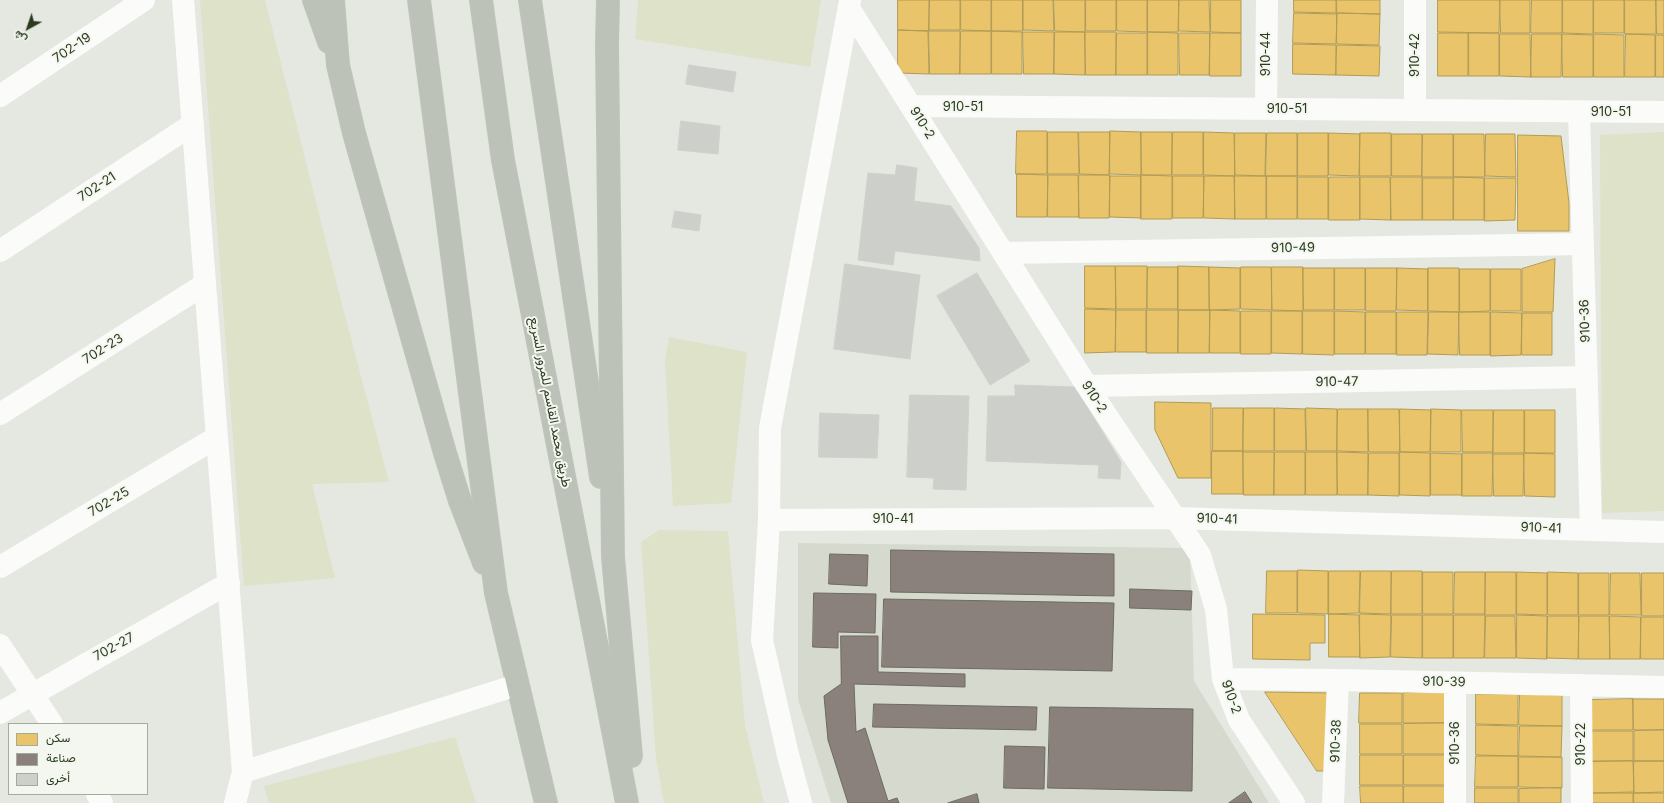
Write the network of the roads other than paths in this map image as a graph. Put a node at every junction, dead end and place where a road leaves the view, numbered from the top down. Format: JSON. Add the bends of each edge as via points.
{"nodes":[{"id":1,"x":144,"y":0,"type":"edge"},
{"id":2,"x":183,"y":0,"type":"edge"},
{"id":3,"x":314,"y":0,"type":"edge"},
{"id":4,"x":333,"y":0,"type":"edge"},
{"id":5,"x":419,"y":0,"type":"edge"},
{"id":6,"x":481,"y":0,"type":"edge"},
{"id":7,"x":530,"y":0,"type":"edge"},
{"id":8,"x":608,"y":0,"type":"edge"},
{"id":9,"x":1267,"y":0,"type":"edge"},
{"id":10,"x":1415,"y":0,"type":"edge"},
{"id":11,"x":850,"y":4,"type":"edge"},
{"id":12,"x":338,"y":65,"type":"junction"},
{"id":13,"x":0,"y":96,"type":"edge"},
{"id":14,"x":911,"y":106,"type":"junction"},
{"id":15,"x":1266,"y":108,"type":"junction"},
{"id":16,"x":1415,"y":110,"type":"junction"},
{"id":17,"x":1578,"y":112,"type":"junction"},
{"id":18,"x":1664,"y":112,"type":"edge"},
{"id":19,"x":193,"y":124,"type":"junction"},
{"id":20,"x":1583,"y":244,"type":"junction"},
{"id":21,"x":0,"y":251,"type":"edge"},
{"id":22,"x":1003,"y":253,"type":"junction"},
{"id":23,"x":205,"y":284,"type":"junction"},
{"id":24,"x":1587,"y":377,"type":"junction"},
{"id":25,"x":1087,"y":386,"type":"junction"},
{"id":26,"x":0,"y":414,"type":"edge"},
{"id":27,"x":217,"y":437,"type":"junction"},
{"id":28,"x":1174,"y":518,"type":"junction"},
{"id":29,"x":769,"y":520,"type":"junction"},
{"id":30,"x":1591,"y":530,"type":"junction"},
{"id":31,"x":1664,"y":532,"type":"edge"},
{"id":32,"x":613,"y":557,"type":"junction"},
{"id":33,"x":0,"y":567,"type":"edge"},
{"id":34,"x":228,"y":583,"type":"junction"},
{"id":35,"x":496,"y":593,"type":"junction"},
{"id":36,"x":0,"y":645,"type":"edge"},
{"id":37,"x":1223,"y":679,"type":"junction"},
{"id":38,"x":1338,"y":680,"type":"junction"},
{"id":39,"x":1455,"y":682,"type":"junction"},
{"id":40,"x":1581,"y":685,"type":"junction"},
{"id":41,"x":517,"y":686,"type":"junction"},
{"id":42,"x":1664,"y":687,"type":"edge"},
{"id":43,"x":32,"y":694,"type":"junction"},
{"id":44,"x":0,"y":713,"type":"edge"},
{"id":45,"x":51,"y":723,"type":"edge"},
{"id":46,"x":243,"y":772,"type":"junction"},
{"id":47,"x":235,"y":803,"type":"edge"},
{"id":48,"x":546,"y":803,"type":"edge"},
{"id":49,"x":627,"y":803,"type":"edge"},
{"id":50,"x":635,"y":803,"type":"edge"},
{"id":51,"x":801,"y":803,"type":"edge"},
{"id":52,"x":1294,"y":803,"type":"edge"},
{"id":53,"x":1333,"y":803,"type":"edge"},
{"id":54,"x":1455,"y":803,"type":"edge"},
{"id":55,"x":1582,"y":803,"type":"edge"}],
"edges":[{"from":1,"to":13,"type":"street","name":"702-19"},
{"from":2,"to":19,"type":"street"},
{"from":3,"to":12,"type":"highway"},
{"from":4,"to":12,"type":"highway"},
{"from":5,"to":35,"type":"highway"},
{"from":6,"to":49,"type":"highway","name":"طريق محمد القاسم للمرور السريع","via":[[503,160]]},
{"from":7,"to":32,"type":"highway"},
{"from":8,"to":32,"type":"highway"},
{"from":9,"to":15,"type":"street","name":"910-44"},
{"from":10,"to":16,"type":"street","name":"910-42"},
{"from":11,"to":14,"type":"street","name":"910-2"},
{"from":11,"to":29,"type":"street","via":[[770,428]]},
{"from":12,"to":35,"type":"highway","via":[[374,205],[445,453]]},
{"from":14,"to":15,"type":"street","name":"910-51"},
{"from":14,"to":22,"type":"street","name":"910-2"},
{"from":15,"to":16,"type":"street","name":"910-51"},
{"from":16,"to":17,"type":"street","name":"910-51"},
{"from":17,"to":18,"type":"street","name":"910-51"},
{"from":17,"to":20,"type":"street","name":"910-36"},
{"from":19,"to":21,"type":"street","name":"702-21"},
{"from":19,"to":23,"type":"street"},
{"from":20,"to":22,"type":"street","name":"910-49"},
{"from":20,"to":24,"type":"street","name":"910-36"},
{"from":22,"to":25,"type":"street","name":"910-2"},
{"from":23,"to":26,"type":"street","name":"702-23"},
{"from":23,"to":27,"type":"street"},
{"from":24,"to":25,"type":"street","name":"910-47"},
{"from":24,"to":30,"type":"street","name":"910-36"},
{"from":25,"to":28,"type":"street","name":"910-2"},
{"from":27,"to":33,"type":"street","name":"702-25"},
{"from":27,"to":34,"type":"street"},
{"from":28,"to":29,"type":"street","name":"910-41"},
{"from":28,"to":30,"type":"street","name":"910-41"},
{"from":28,"to":37,"type":"street","name":"910-2","via":[[1200,555],[1216,609]]},
{"from":29,"to":51,"type":"street","via":[[762,640]]},
{"from":30,"to":31,"type":"street","name":"910-41"},
{"from":32,"to":50,"type":"highway"},
{"from":34,"to":43,"type":"street","name":"702-27"},
{"from":34,"to":46,"type":"street"},
{"from":35,"to":41,"type":"highway"},
{"from":36,"to":43,"type":"street"},
{"from":37,"to":38,"type":"street","name":"910-39"},
{"from":37,"to":52,"type":"street","name":"910-2","via":[[1239,720]]},
{"from":38,"to":39,"type":"street","name":"910-39"},
{"from":38,"to":53,"type":"street","name":"910-38"},
{"from":39,"to":40,"type":"street","name":"910-39"},
{"from":39,"to":54,"type":"street","name":"910-36"},
{"from":40,"to":42,"type":"street","name":"910-39"},
{"from":40,"to":55,"type":"street","name":"910-22"},
{"from":41,"to":46,"type":"street"},
{"from":41,"to":48,"type":"highway"},
{"from":43,"to":44,"type":"street","name":"702-27"},
{"from":43,"to":45,"type":"street"},
{"from":46,"to":47,"type":"street"}]}
